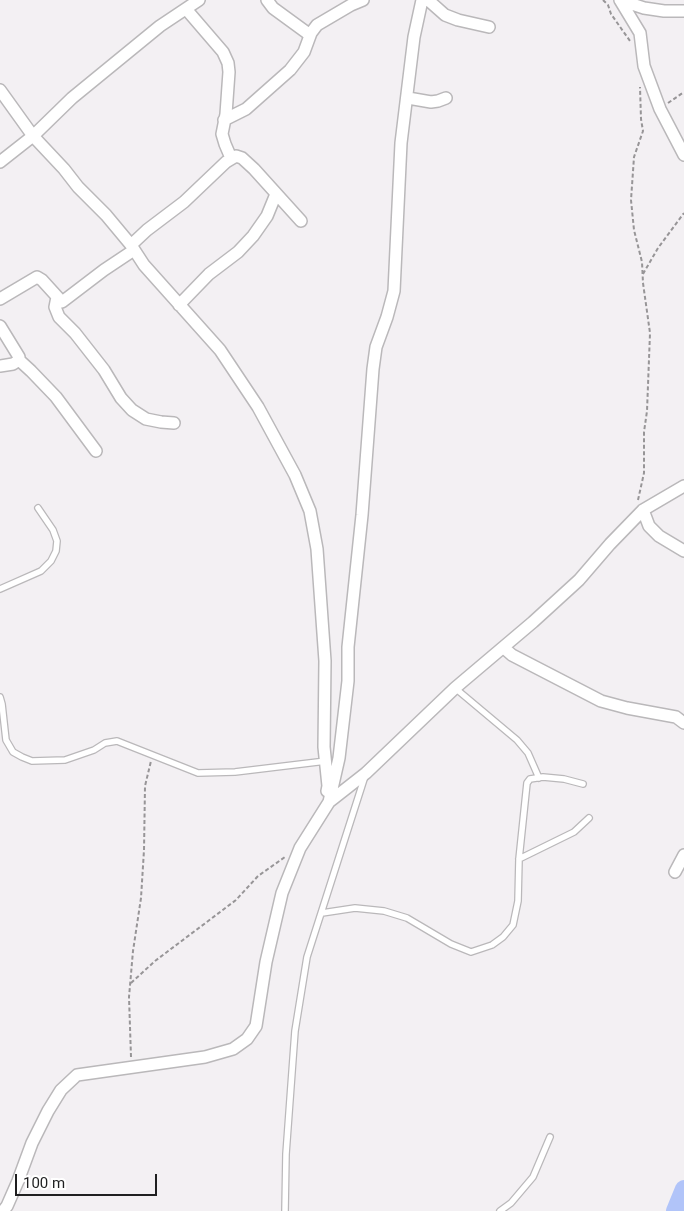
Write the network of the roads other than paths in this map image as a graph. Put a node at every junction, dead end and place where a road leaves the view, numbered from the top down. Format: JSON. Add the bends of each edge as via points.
{"nodes":[{"id":1,"x":199,"y":0,"type":"edge"},
{"id":2,"x":267,"y":0,"type":"edge"},
{"id":3,"x":363,"y":0,"type":"edge"},
{"id":4,"x":422,"y":0,"type":"edge"},
{"id":5,"x":428,"y":0,"type":"edge"},
{"id":6,"x":620,"y":0,"type":"edge"},
{"id":7,"x":186,"y":9,"type":"junction"},
{"id":8,"x":684,"y":11,"type":"edge"},
{"id":9,"x":489,"y":27,"type":"dead end"},
{"id":10,"x":310,"y":35,"type":"junction"},
{"id":11,"x":0,"y":90,"type":"edge"},
{"id":12,"x":408,"y":98,"type":"junction"},
{"id":13,"x":446,"y":98,"type":"dead end"},
{"id":14,"x":224,"y":120,"type":"junction"},
{"id":15,"x":33,"y":136,"type":"junction"},
{"id":16,"x":684,"y":155,"type":"edge"},
{"id":17,"x":231,"y":158,"type":"junction"},
{"id":18,"x":0,"y":162,"type":"edge"},
{"id":19,"x":276,"y":194,"type":"junction"},
{"id":20,"x":300,"y":221,"type":"dead end"},
{"id":21,"x":132,"y":248,"type":"junction"},
{"id":22,"x":0,"y":298,"type":"edge"},
{"id":23,"x":57,"y":298,"type":"junction"},
{"id":24,"x":179,"y":305,"type":"junction"},
{"id":25,"x":0,"y":326,"type":"edge"},
{"id":26,"x":19,"y":360,"type":"junction"},
{"id":27,"x":0,"y":366,"type":"edge"},
{"id":28,"x":174,"y":423,"type":"dead end"},
{"id":29,"x":96,"y":451,"type":"dead end"},
{"id":30,"x":684,"y":486,"type":"edge"},
{"id":31,"x":38,"y":508,"type":"dead end"},
{"id":32,"x":641,"y":513,"type":"junction"},
{"id":33,"x":684,"y":551,"type":"edge"},
{"id":34,"x":0,"y":589,"type":"edge"},
{"id":35,"x":504,"y":648,"type":"junction"},
{"id":36,"x":455,"y":688,"type":"junction"},
{"id":37,"x":0,"y":697,"type":"edge"},
{"id":38,"x":684,"y":724,"type":"edge"},
{"id":39,"x":326,"y":761,"type":"junction"},
{"id":40,"x":366,"y":773,"type":"junction"},
{"id":41,"x":539,"y":778,"type":"junction"},
{"id":42,"x":583,"y":784,"type":"dead end"},
{"id":43,"x":329,"y":802,"type":"junction"},
{"id":44,"x":322,"y":813,"type":"junction"},
{"id":45,"x":589,"y":818,"type":"dead end"},
{"id":46,"x":684,"y":856,"type":"edge"},
{"id":47,"x":519,"y":859,"type":"junction"},
{"id":48,"x":675,"y":872,"type":"dead end"},
{"id":49,"x":322,"y":913,"type":"junction"},
{"id":50,"x":550,"y":1137,"type":"dead end"},
{"id":51,"x":3,"y":1211,"type":"edge"},
{"id":52,"x":285,"y":1211,"type":"edge"},
{"id":53,"x":500,"y":1211,"type":"edge"}],
"edges":[{"from":1,"to":7,"type":"street"},
{"from":2,"to":10,"type":"street"},
{"from":3,"to":10,"type":"street","via":[[323,20]]},
{"from":4,"to":12,"type":"street","via":[[414,37]]},
{"from":5,"to":9,"type":"street","via":[[445,15]]},
{"from":6,"to":8,"type":"street","via":[[644,8]]},
{"from":6,"to":16,"type":"street","via":[[640,33],[644,66],[660,109]]},
{"from":7,"to":14,"type":"street","via":[[223,52],[228,63]]},
{"from":7,"to":15,"type":"street","via":[[160,26],[72,98]]},
{"from":10,"to":14,"type":"street","via":[[304,52],[290,70],[246,109]]},
{"from":11,"to":15,"type":"street"},
{"from":12,"to":13,"type":"street","via":[[431,102]]},
{"from":12,"to":43,"type":"street","via":[[401,143],[394,291],[375,354],[348,647],[348,681],[339,758]]},
{"from":14,"to":17,"type":"street","via":[[222,134]]},
{"from":15,"to":18,"type":"street"},
{"from":15,"to":21,"type":"street"},
{"from":17,"to":19,"type":"street","via":[[242,158]]},
{"from":17,"to":21,"type":"street","via":[[184,202],[147,230]]},
{"from":19,"to":20,"type":"street"},
{"from":19,"to":24,"type":"street","via":[[267,216],[253,236]]},
{"from":21,"to":23,"type":"street","via":[[64,301]]},
{"from":21,"to":24,"type":"street"},
{"from":22,"to":23,"type":"street","via":[[37,277]]},
{"from":23,"to":28,"type":"street","via":[[55,307],[59,317],[75,333],[132,410],[146,419]]},
{"from":24,"to":39,"type":"street","via":[[220,350],[258,407],[310,510],[317,549],[325,661]]},
{"from":25,"to":26,"type":"street"},
{"from":26,"to":27,"type":"street"},
{"from":26,"to":29,"type":"street","via":[[56,397]]},
{"from":30,"to":32,"type":"street"},
{"from":31,"to":34,"type":"lane","via":[[58,541],[51,561],[41,571]]},
{"from":32,"to":33,"type":"street","via":[[659,536]]},
{"from":32,"to":35,"type":"street","via":[[579,580]]},
{"from":35,"to":36,"type":"street"},
{"from":35,"to":38,"type":"street","via":[[601,701],[676,717]]},
{"from":36,"to":40,"type":"street"},
{"from":36,"to":41,"type":"lane","via":[[517,740],[528,753]]},
{"from":37,"to":39,"type":"lane","via":[[6,740],[13,752],[32,761],[65,760],[117,741],[198,773]]},
{"from":39,"to":44,"type":"street","via":[[328,786]]},
{"from":40,"to":43,"type":"street"},
{"from":40,"to":49,"type":"lane"},
{"from":41,"to":42,"type":"lane"},
{"from":41,"to":47,"type":"lane","via":[[530,779],[527,783]]},
{"from":43,"to":44,"type":"street"},
{"from":44,"to":51,"type":"street","via":[[300,848],[282,893],[256,1026],[247,1039],[233,1049],[204,1057],[78,1075],[61,1090],[32,1143]]},
{"from":45,"to":47,"type":"lane","via":[[574,832]]},
{"from":46,"to":48,"type":"street"},
{"from":47,"to":49,"type":"lane","via":[[518,901],[513,925],[503,938],[479,951],[472,952],[450,944],[407,918],[384,911],[355,908]]},
{"from":49,"to":52,"type":"lane","via":[[307,957],[295,1031]]},
{"from":50,"to":53,"type":"lane","via":[[533,1177]]}]}
